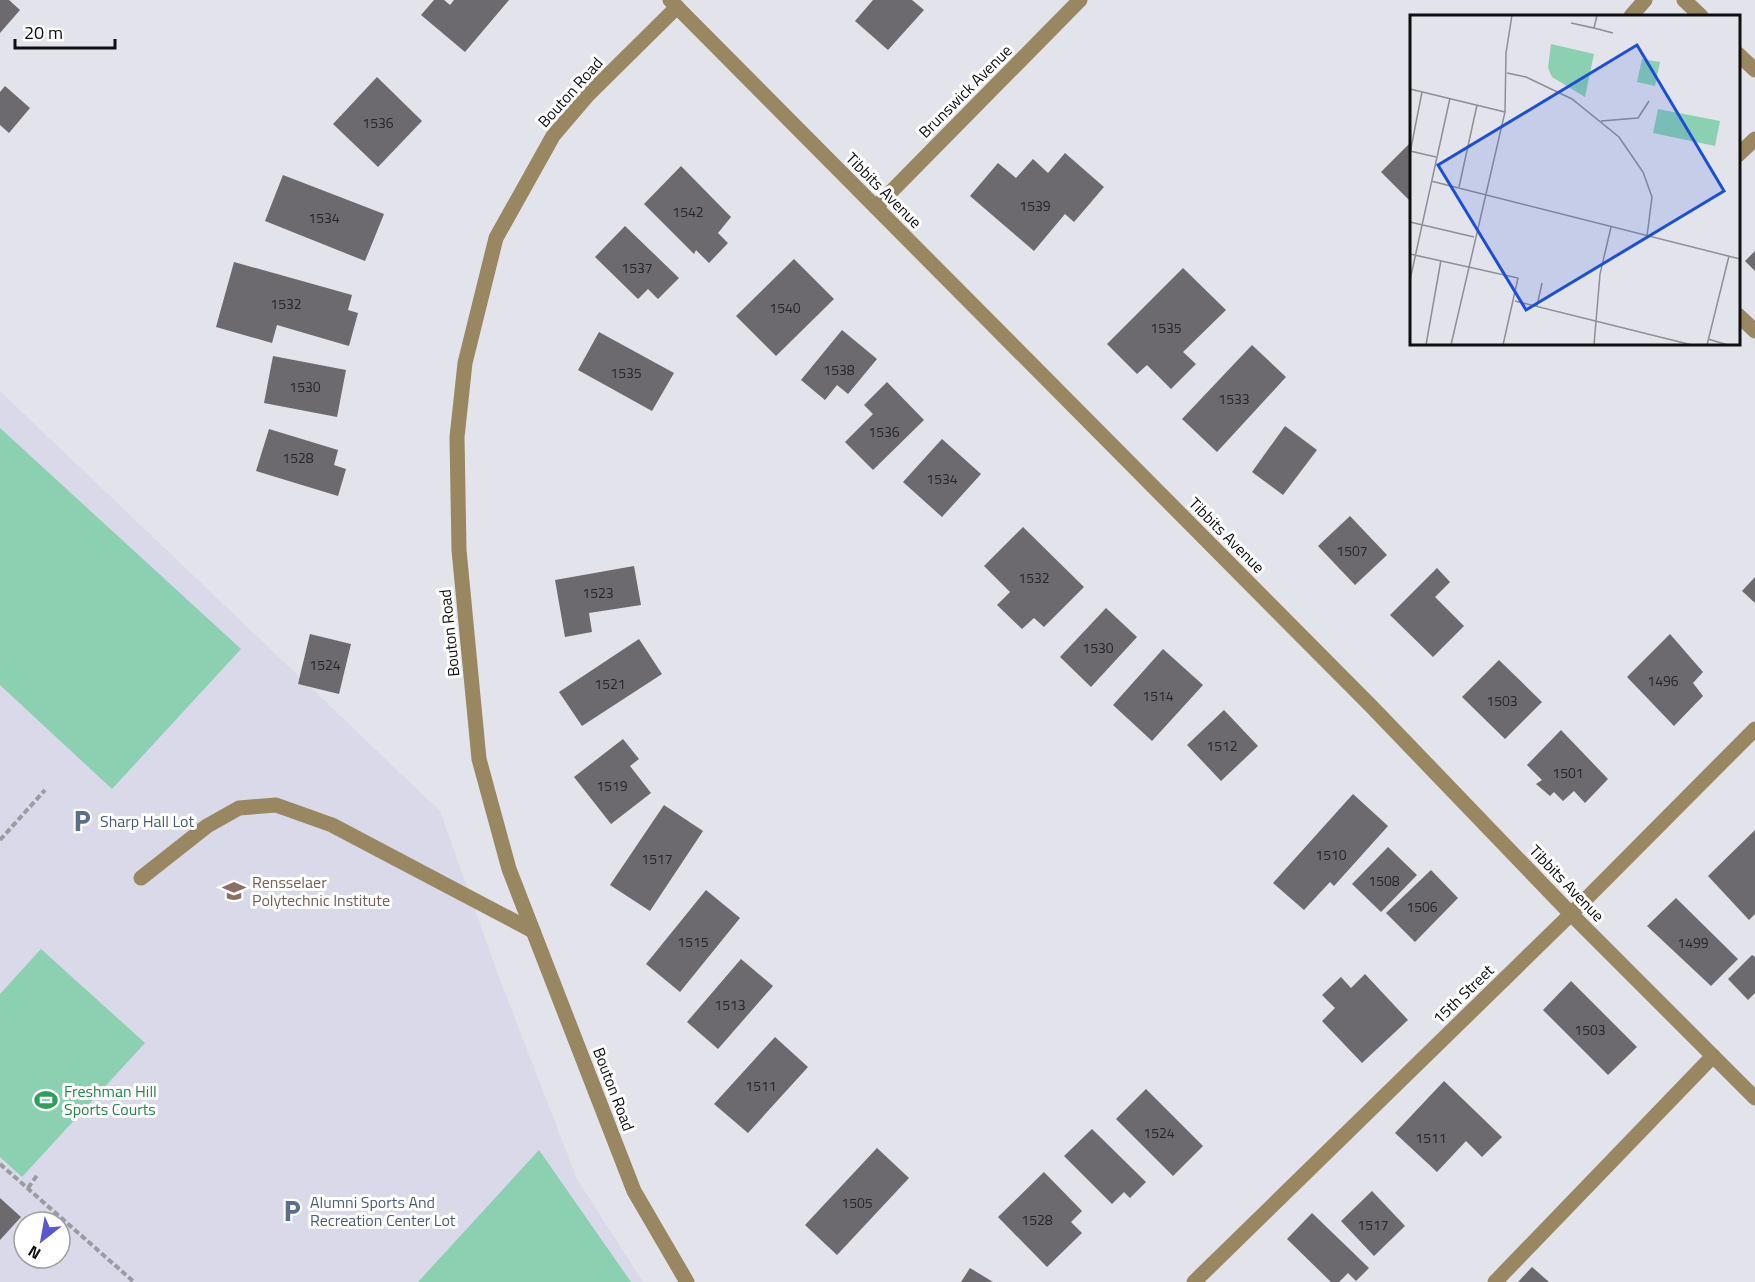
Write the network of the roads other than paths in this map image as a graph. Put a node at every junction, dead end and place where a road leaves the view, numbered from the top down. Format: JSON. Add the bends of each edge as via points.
{"nodes":[{"id":1,"x":1080,"y":0,"type":"edge"},
{"id":2,"x":1645,"y":0,"type":"edge"},
{"id":3,"x":1684,"y":0,"type":"edge"},
{"id":4,"x":674,"y":4,"type":"edge"},
{"id":5,"x":1632,"y":15,"type":"edge"},
{"id":6,"x":1700,"y":15,"type":"edge"},
{"id":7,"x":1740,"y":56,"type":"edge"},
{"id":8,"x":1755,"y":70,"type":"edge"},
{"id":9,"x":1755,"y":139,"type":"edge"},
{"id":10,"x":1740,"y":153,"type":"edge"},
{"id":11,"x":876,"y":207,"type":"junction"},
{"id":12,"x":1740,"y":317,"type":"edge"},
{"id":13,"x":1755,"y":331,"type":"edge"},
{"id":14,"x":1755,"y":729,"type":"edge"},
{"id":15,"x":141,"y":878,"type":"dead end"},
{"id":16,"x":1571,"y":914,"type":"junction"},
{"id":17,"x":533,"y":931,"type":"junction"},
{"id":18,"x":1713,"y":1056,"type":"junction"},
{"id":19,"x":1755,"y":1098,"type":"edge"},
{"id":20,"x":687,"y":1282,"type":"edge"},
{"id":21,"x":1194,"y":1282,"type":"edge"},
{"id":22,"x":1495,"y":1282,"type":"edge"}],
"edges":[{"from":1,"to":11,"type":"street","name":"Brunswick Avenue"},
{"from":2,"to":5,"type":"street"},
{"from":3,"to":6,"type":"street"},
{"from":4,"to":11,"type":"street","name":"Tibbits Avenue"},
{"from":4,"to":17,"type":"street","name":"Bouton Road","via":[[553,136],[496,238],[465,363],[457,437],[459,550],[479,759],[509,868]]},
{"from":7,"to":8,"type":"street"},
{"from":9,"to":10,"type":"street"},
{"from":11,"to":16,"type":"street","name":"Tibbits Avenue","via":[[1363,698]]},
{"from":12,"to":13,"type":"street"},
{"from":14,"to":16,"type":"street","name":"15th Street"},
{"from":15,"to":17,"type":"street","via":[[207,826],[239,808],[276,805],[332,825]]},
{"from":16,"to":18,"type":"street","name":"Tibbits Avenue"},
{"from":16,"to":21,"type":"street","name":"15th Street"},
{"from":17,"to":20,"type":"street","name":"Bouton Road","via":[[634,1191]]},
{"from":18,"to":19,"type":"street","name":"Tibbits Avenue"},
{"from":18,"to":22,"type":"street"}]}
